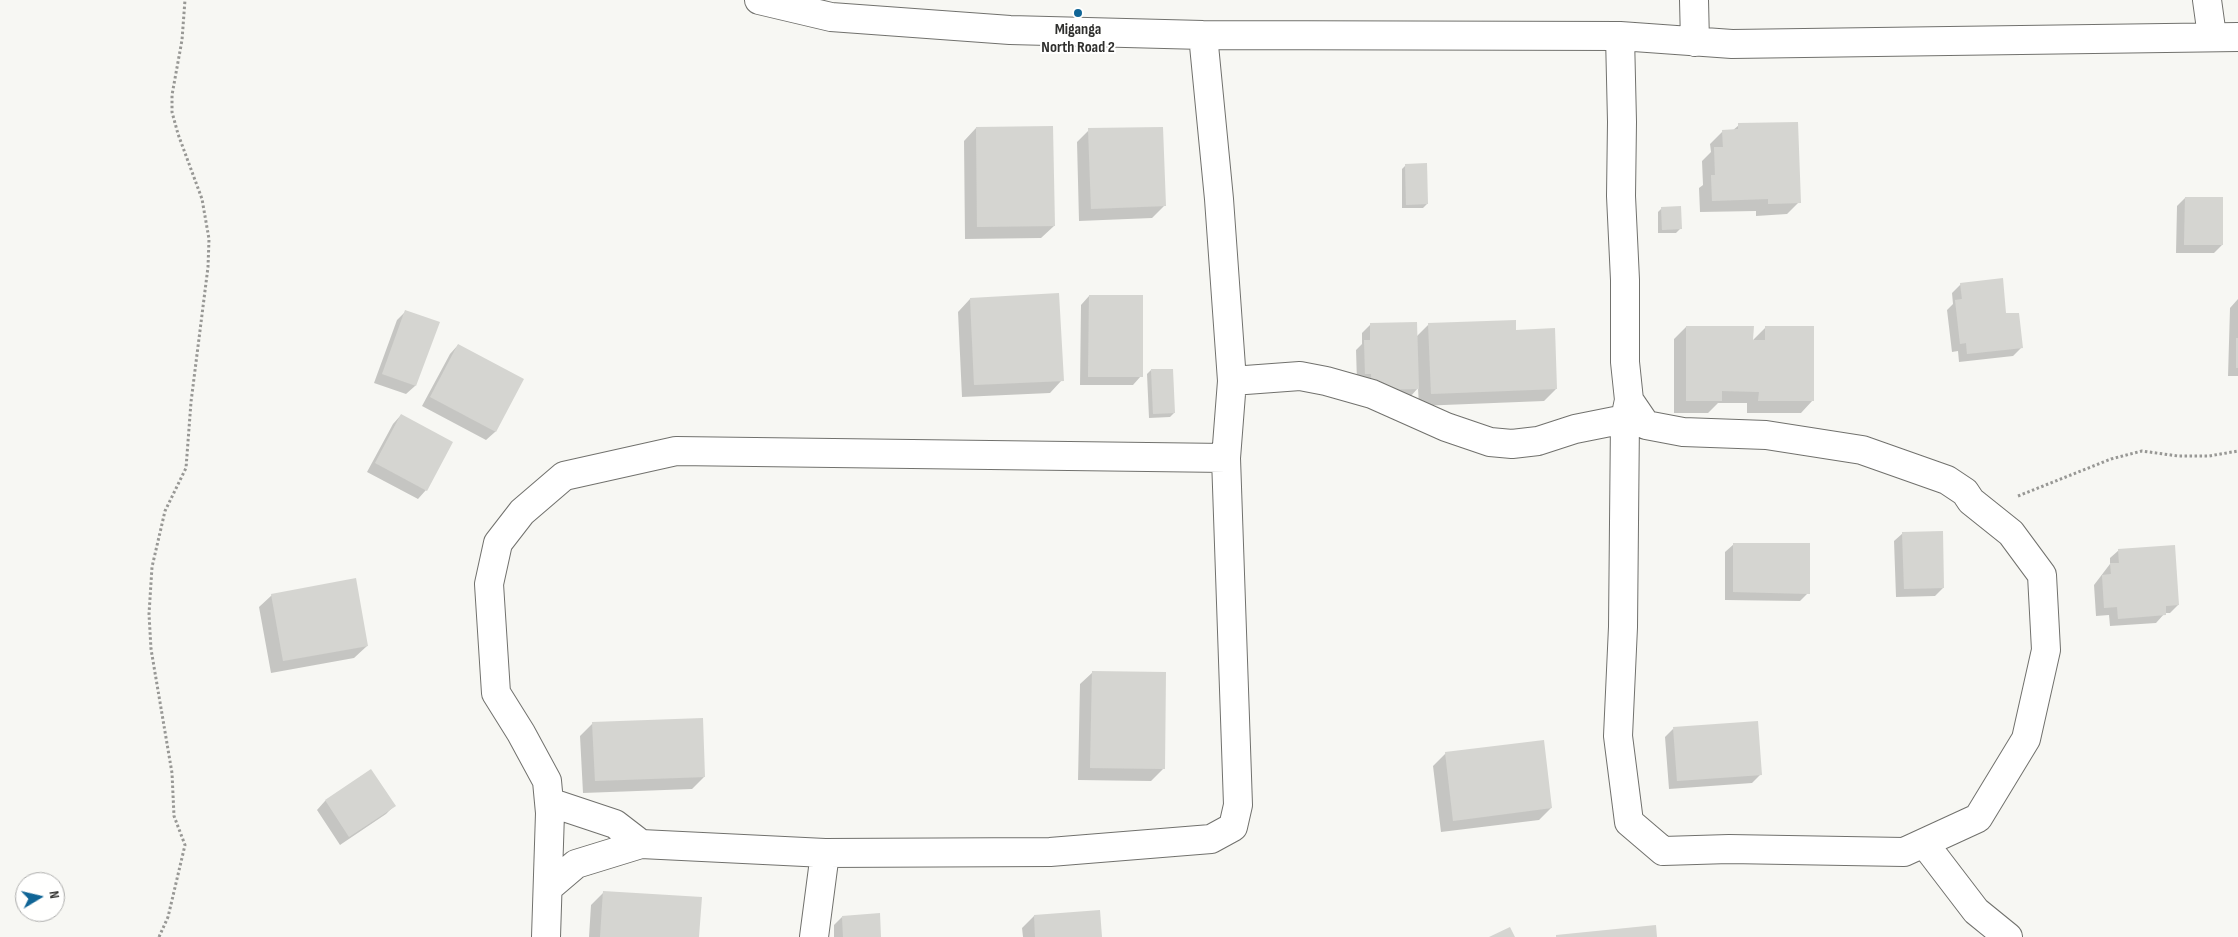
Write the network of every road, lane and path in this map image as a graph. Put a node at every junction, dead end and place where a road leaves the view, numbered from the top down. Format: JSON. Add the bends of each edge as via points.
{"nodes":[{"id":1,"x":185,"y":0,"type":"edge"},
{"id":2,"x":759,"y":0,"type":"edge"},
{"id":3,"x":1694,"y":0,"type":"edge"},
{"id":4,"x":2206,"y":0,"type":"edge"},
{"id":5,"x":1203,"y":35,"type":"junction"},
{"id":6,"x":1620,"y":36,"type":"junction"},
{"id":7,"x":2225,"y":36,"type":"edge"},
{"id":8,"x":1695,"y":42,"type":"junction"},
{"id":9,"x":1232,"y":381,"type":"junction"},
{"id":10,"x":1627,"y":410,"type":"junction"},
{"id":11,"x":2238,"y":451,"type":"edge"},
{"id":12,"x":1226,"y":458,"type":"junction"},
{"id":13,"x":1971,"y":501,"type":"junction"},
{"id":14,"x":549,"y":802,"type":"junction"},
{"id":15,"x":1924,"y":843,"type":"junction"},
{"id":16,"x":641,"y":844,"type":"junction"},
{"id":17,"x":825,"y":853,"type":"junction"},
{"id":18,"x":549,"y":886,"type":"junction"},
{"id":19,"x":159,"y":937,"type":"edge"},
{"id":20,"x":546,"y":937,"type":"edge"},
{"id":21,"x":814,"y":937,"type":"edge"},
{"id":22,"x":2008,"y":937,"type":"edge"}],
"edges":[{"from":1,"to":19,"type":"path","via":[[172,112],[202,199],[209,248],[186,468],[165,511],[152,567],[151,649],[172,773],[174,816],[185,845],[168,917]]},
{"from":2,"to":5,"type":"street","via":[[831,17],[1010,30]]},
{"from":3,"to":8,"type":"street"},
{"from":4,"to":7,"type":"street"},
{"from":5,"to":6,"type":"street"},
{"from":5,"to":9,"type":"street"},
{"from":6,"to":8,"type":"street"},
{"from":6,"to":10,"type":"street"},
{"from":7,"to":8,"type":"street"},
{"from":9,"to":10,"type":"street","via":[[1300,376],[1326,381],[1372,394],[1446,427],[1490,442],[1512,444],[1538,441]]},
{"from":9,"to":12,"type":"street"},
{"from":10,"to":13,"type":"street","via":[[1646,425],[1682,432],[1766,435],[1862,450],[1947,480]]},
{"from":10,"to":15,"type":"street","via":[[1618,736],[1629,822],[1663,851],[1904,852]]},
{"from":11,"to":13,"type":"path","via":[[2209,456],[2178,456],[2142,451],[2111,458],[2023,496]]},
{"from":12,"to":14,"type":"street","via":[[676,451],[564,476],[522,512],[498,543],[489,584],[496,693],[547,781]]},
{"from":12,"to":17,"type":"street","via":[[1238,805],[1233,827],[1211,839],[1050,852]]},
{"from":13,"to":15,"type":"street","via":[[2011,533],[2042,575],[2046,650],[2026,739],[1978,818]]},
{"from":14,"to":16,"type":"street","via":[[615,824]]},
{"from":14,"to":18,"type":"street"},
{"from":15,"to":22,"type":"street","via":[[1976,911]]},
{"from":16,"to":17,"type":"street"},
{"from":16,"to":18,"type":"street","via":[[576,864]]},
{"from":17,"to":21,"type":"street"},
{"from":18,"to":20,"type":"street"}]}
